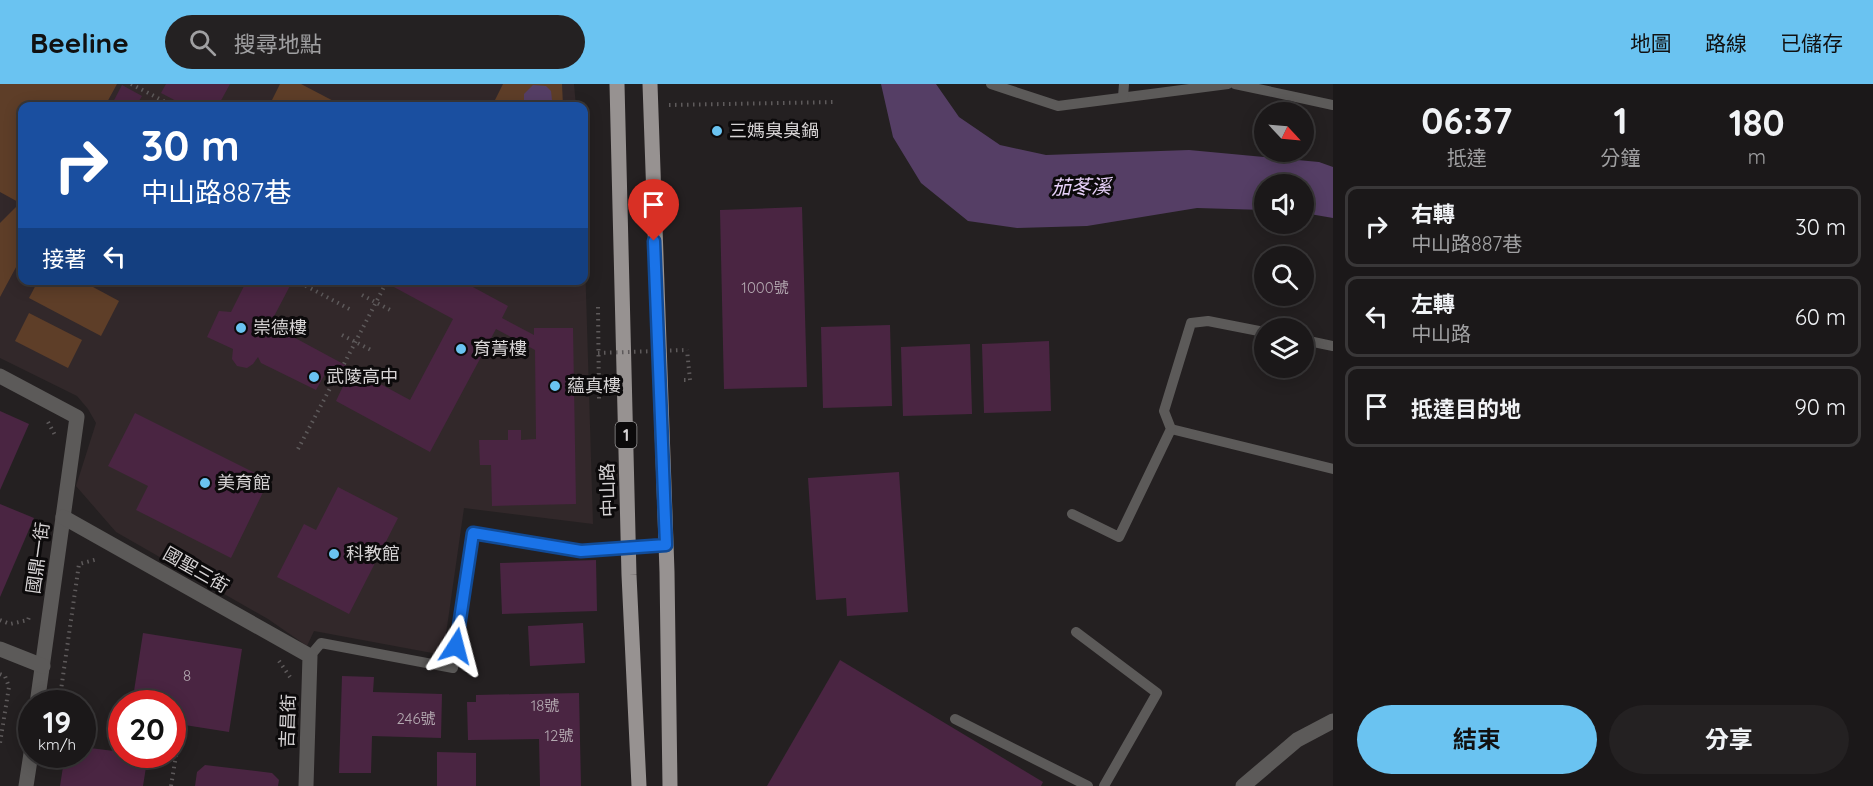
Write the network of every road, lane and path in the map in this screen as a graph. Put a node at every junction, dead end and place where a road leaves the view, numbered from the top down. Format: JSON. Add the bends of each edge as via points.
{"nodes":[{"id":1,"x":131,"y":84,"type":"edge"},
{"id":2,"x":617,"y":84,"type":"edge"},
{"id":3,"x":650,"y":84,"type":"edge"},
{"id":4,"x":991,"y":84,"type":"edge"},
{"id":5,"x":1124,"y":84,"type":"edge"},
{"id":6,"x":1228,"y":84,"type":"edge"},
{"id":7,"x":1235,"y":84,"type":"edge"},
{"id":8,"x":1019,"y":89,"type":"edge"},
{"id":9,"x":1123,"y":97,"type":"junction"},
{"id":10,"x":165,"y":102,"type":"edge"},
{"id":11,"x":837,"y":102,"type":"dead end"},
{"id":12,"x":650,"y":105,"type":"junction"},
{"id":13,"x":1333,"y":105,"type":"edge"},
{"id":14,"x":304,"y":285,"type":"edge"},
{"id":15,"x":385,"y":285,"type":"edge"},
{"id":16,"x":362,"y":295,"type":"dead end"},
{"id":17,"x":376,"y":303,"type":"junction"},
{"id":18,"x":598,"y":307,"type":"dead end"},
{"id":19,"x":353,"y":311,"type":"dead end"},
{"id":20,"x":392,"y":311,"type":"dead end"},
{"id":21,"x":1254,"y":330,"type":"edge"},
{"id":22,"x":342,"y":334,"type":"dead end"},
{"id":23,"x":355,"y":342,"type":"junction"},
{"id":24,"x":1314,"y":342,"type":"edge"},
{"id":25,"x":1333,"y":346,"type":"edge"},
{"id":26,"x":371,"y":350,"type":"dead end"},
{"id":27,"x":598,"y":353,"type":"junction"},
{"id":28,"x":344,"y":364,"type":"dead end"},
{"id":29,"x":0,"y":376,"type":"edge"},
{"id":30,"x":336,"y":377,"type":"dead end"},
{"id":31,"x":687,"y":380,"type":"dead end"},
{"id":32,"x":600,"y":399,"type":"dead end"},
{"id":33,"x":45,"y":417,"type":"dead end"},
{"id":34,"x":1171,"y":429,"type":"junction"},
{"id":35,"x":60,"y":444,"type":"dead end"},
{"id":36,"x":298,"y":449,"type":"dead end"},
{"id":37,"x":1333,"y":469,"type":"edge"},
{"id":38,"x":1072,"y":514,"type":"dead end"},
{"id":39,"x":63,"y":517,"type":"junction"},
{"id":40,"x":666,"y":545,"type":"junction"},
{"id":41,"x":629,"y":549,"type":"junction"},
{"id":42,"x":106,"y":563,"type":"dead end"},
{"id":43,"x":30,"y":608,"type":"dead end"},
{"id":44,"x":0,"y":621,"type":"edge"},
{"id":45,"x":1076,"y":633,"type":"dead end"},
{"id":46,"x":0,"y":649,"type":"edge"},
{"id":47,"x":310,"y":656,"type":"junction"},
{"id":48,"x":277,"y":658,"type":"dead end"},
{"id":49,"x":43,"y":666,"type":"junction"},
{"id":50,"x":0,"y":674,"type":"edge"},
{"id":51,"x":291,"y":679,"type":"dead end"},
{"id":52,"x":40,"y":690,"type":"edge"},
{"id":53,"x":61,"y":690,"type":"edge"},
{"id":54,"x":955,"y":719,"type":"dead end"},
{"id":55,"x":1333,"y":721,"type":"edge"},
{"id":56,"x":0,"y":743,"type":"edge"},
{"id":57,"x":29,"y":768,"type":"edge"},
{"id":58,"x":174,"y":768,"type":"edge"},
{"id":59,"x":26,"y":786,"type":"edge"},
{"id":60,"x":171,"y":786,"type":"edge"},
{"id":61,"x":306,"y":786,"type":"edge"},
{"id":62,"x":639,"y":786,"type":"edge"},
{"id":63,"x":670,"y":786,"type":"edge"},
{"id":64,"x":1088,"y":786,"type":"edge"},
{"id":65,"x":1104,"y":786,"type":"edge"},
{"id":66,"x":1243,"y":786,"type":"edge"}],
"edges":[{"from":1,"to":10,"type":"path"},
{"from":2,"to":41,"type":"main road","name":"中山路","number":"1"},
{"from":3,"to":12,"type":"main road","number":"1"},
{"from":4,"to":8,"type":"lane"},
{"from":5,"to":9,"type":"lane"},
{"from":6,"to":9,"type":"lane"},
{"from":7,"to":13,"type":"lane"},
{"from":8,"to":9,"type":"lane","via":[[1058,106]]},
{"from":11,"to":12,"type":"path"},
{"from":12,"to":40,"type":"main road","number":"1"},
{"from":14,"to":19,"type":"path"},
{"from":15,"to":17,"type":"path"},
{"from":16,"to":17,"type":"path"},
{"from":17,"to":20,"type":"path"},
{"from":17,"to":23,"type":"path"},
{"from":18,"to":27,"type":"path"},
{"from":21,"to":34,"type":"lane","via":[[1208,321],[1191,323],[1164,411]]},
{"from":22,"to":23,"type":"path"},
{"from":23,"to":26,"type":"path"},
{"from":23,"to":28,"type":"path"},
{"from":24,"to":25,"type":"lane"},
{"from":27,"to":31,"type":"path","bridge":true,"via":[[687,350]]},
{"from":27,"to":32,"type":"path"},
{"from":29,"to":39,"type":"street","name":"國鼎一街","via":[[77,417]]},
{"from":30,"to":36,"type":"path"},
{"from":33,"to":35,"type":"path"},
{"from":34,"to":37,"type":"lane"},
{"from":34,"to":38,"type":"lane","via":[[1119,537]]},
{"from":39,"to":47,"type":"street","name":"國聖三街"},
{"from":39,"to":49,"type":"street","name":"國鼎一街"},
{"from":40,"to":41,"type":"lane"},
{"from":40,"to":63,"type":"main road","number":"1"},
{"from":41,"to":47,"type":"lane","via":[[581,551],[473,533],[453,668],[321,643]]},
{"from":41,"to":62,"type":"main road","name":"中山路","number":"1"},
{"from":42,"to":53,"type":"path","via":[[96,557],[80,564]]},
{"from":43,"to":44,"type":"path","via":[[28,620],[10,624]]},
{"from":45,"to":65,"type":"lane","via":[[1157,693]]},
{"from":46,"to":49,"type":"street"},
{"from":47,"to":61,"type":"street","name":"吉昌街"},
{"from":48,"to":51,"type":"path"},
{"from":49,"to":52,"type":"street","name":"國鼎一街"},
{"from":50,"to":56,"type":"path","via":[[9,687]]},
{"from":54,"to":64,"type":"lane"},
{"from":55,"to":66,"type":"street","via":[[1297,740]]},
{"from":57,"to":59,"type":"street"},
{"from":58,"to":60,"type":"path"}]}
